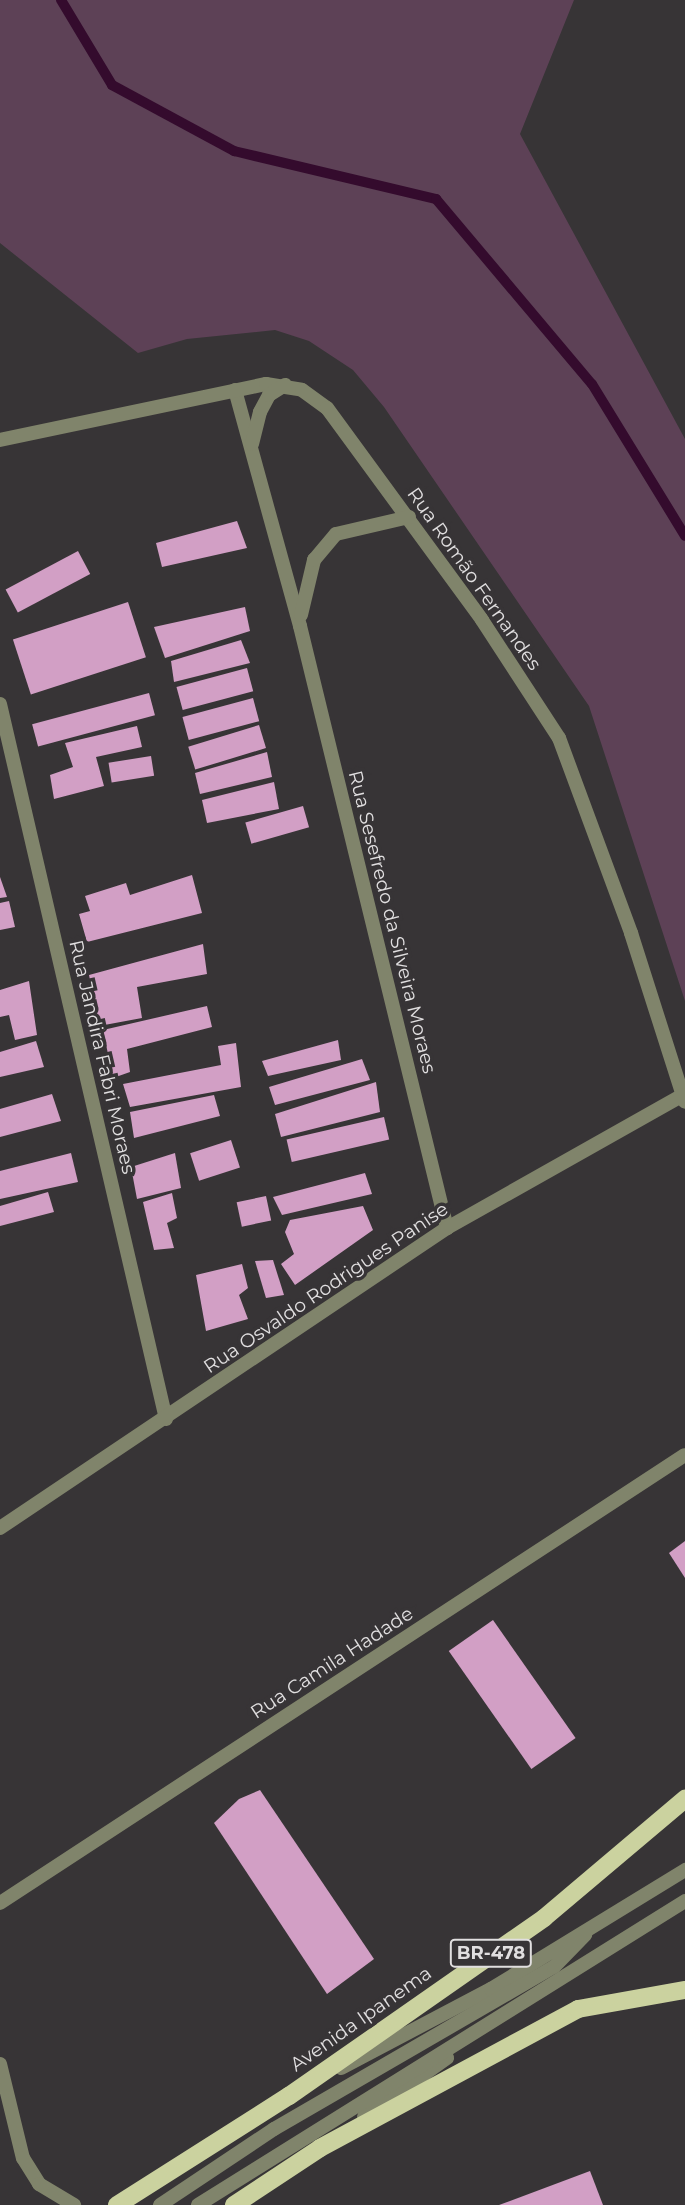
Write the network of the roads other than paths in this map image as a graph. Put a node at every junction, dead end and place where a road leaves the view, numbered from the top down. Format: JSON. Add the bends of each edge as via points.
{"nodes":[{"id":1,"x":286,"y":384,"type":"junction"},
{"id":2,"x":235,"y":390,"type":"junction"},
{"id":3,"x":0,"y":440,"type":"edge"},
{"id":4,"x":252,"y":452,"type":"junction"},
{"id":5,"x":409,"y":517,"type":"junction"},
{"id":6,"x":300,"y":626,"type":"junction"},
{"id":7,"x":0,"y":704,"type":"edge"},
{"id":8,"x":684,"y":1098,"type":"edge"},
{"id":9,"x":447,"y":1228,"type":"junction"},
{"id":10,"x":166,"y":1419,"type":"junction"},
{"id":11,"x":685,"y":1455,"type":"edge"},
{"id":12,"x":0,"y":1528,"type":"edge"},
{"id":13,"x":685,"y":1799,"type":"edge"},
{"id":14,"x":685,"y":1870,"type":"edge"},
{"id":15,"x":685,"y":1901,"type":"edge"},
{"id":16,"x":0,"y":1903,"type":"edge"},
{"id":17,"x":585,"y":1935,"type":"junction"},
{"id":18,"x":561,"y":1977,"type":"junction"},
{"id":19,"x":685,"y":1990,"type":"edge"},
{"id":20,"x":0,"y":2064,"type":"edge"},
{"id":21,"x":289,"y":2096,"type":"junction"},
{"id":22,"x":320,"y":2148,"type":"junction"},
{"id":23,"x":74,"y":2205,"type":"edge"},
{"id":24,"x":117,"y":2205,"type":"edge"},
{"id":25,"x":160,"y":2205,"type":"edge"},
{"id":26,"x":198,"y":2205,"type":"edge"},
{"id":27,"x":233,"y":2205,"type":"edge"}],
"edges":[{"from":1,"to":2,"type":"street"},
{"from":1,"to":4,"type":"street","via":[[269,396],[260,412]]},
{"from":1,"to":5,"type":"street","name":"Rua Romão Fernandes","via":[[327,408]]},
{"from":2,"to":3,"type":"street"},
{"from":2,"to":4,"type":"street","name":"Rua Sesefredo da Silveira Moraes"},
{"from":4,"to":6,"type":"street","name":"Rua Sesefredo da Silveira Moraes"},
{"from":5,"to":6,"type":"street","via":[[350,528],[324,546],[307,579]]},
{"from":5,"to":8,"type":"street","name":"Rua Romão Fernandes","via":[[559,738],[631,933]]},
{"from":6,"to":9,"type":"street","name":"Rua Sesefredo da Silveira Moraes"},
{"from":7,"to":10,"type":"street","name":"Rua Jandira Fabri Moraes"},
{"from":8,"to":9,"type":"street","name":"Rua Osvaldo Rodrigues Panise"},
{"from":9,"to":10,"type":"street","name":"Rua Osvaldo Rodrigues Panise"},
{"from":10,"to":12,"type":"street","name":"Rua Osvaldo Rodrigues Panise"},
{"from":11,"to":16,"type":"street","name":"Rua Camila Hadade"},
{"from":13,"to":21,"type":"main road","name":"Avenida Ipanema","number":"BR-478","via":[[544,1918]]},
{"from":14,"to":17,"type":"street"},
{"from":15,"to":18,"type":"street"},
{"from":17,"to":21,"type":"street"},
{"from":17,"to":25,"type":"street","via":[[554,1968],[274,2129]]},
{"from":18,"to":22,"type":"street"},
{"from":18,"to":26,"type":"street"},
{"from":19,"to":22,"type":"main road","via":[[578,2009]]},
{"from":20,"to":23,"type":"street","via":[[23,2158],[39,2184]]},
{"from":21,"to":24,"type":"main road","name":"Avenida Ipanema","number":"BR-478"},
{"from":22,"to":27,"type":"main road"}]}
